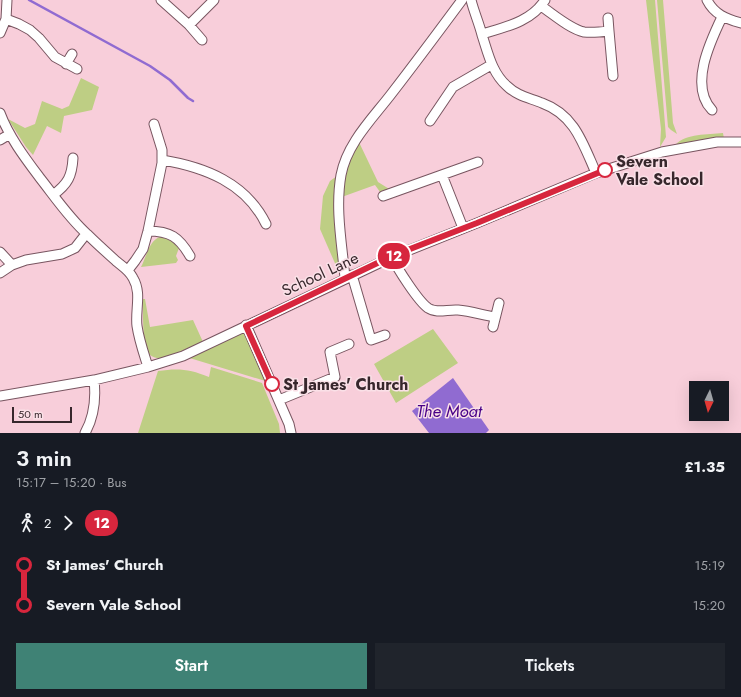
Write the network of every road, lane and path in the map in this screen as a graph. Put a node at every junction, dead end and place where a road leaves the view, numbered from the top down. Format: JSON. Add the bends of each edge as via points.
{"nodes":[{"id":1,"x":7,"y":0,"type":"edge"},
{"id":2,"x":161,"y":0,"type":"edge"},
{"id":3,"x":214,"y":0,"type":"edge"},
{"id":4,"x":462,"y":0,"type":"edge"},
{"id":5,"x":470,"y":0,"type":"edge"},
{"id":6,"x":707,"y":0,"type":"edge"},
{"id":7,"x":543,"y":3,"type":"edge"},
{"id":8,"x":722,"y":17,"type":"junction"},
{"id":9,"x":608,"y":18,"type":"dead end"},
{"id":10,"x":6,"y":19,"type":"junction"},
{"id":11,"x":741,"y":23,"type":"edge"},
{"id":12,"x":189,"y":25,"type":"junction"},
{"id":13,"x":609,"y":32,"type":"junction"},
{"id":14,"x":0,"y":33,"type":"edge"},
{"id":15,"x":482,"y":34,"type":"junction"},
{"id":16,"x":202,"y":40,"type":"dead end"},
{"id":17,"x":72,"y":54,"type":"dead end"},
{"id":18,"x":66,"y":64,"type":"junction"},
{"id":19,"x":491,"y":65,"type":"junction"},
{"id":20,"x":78,"y":69,"type":"dead end"},
{"id":21,"x":612,"y":76,"type":"dead end"},
{"id":22,"x":712,"y":110,"type":"dead end"},
{"id":23,"x":0,"y":114,"type":"edge"},
{"id":24,"x":430,"y":121,"type":"dead end"},
{"id":25,"x":154,"y":124,"type":"dead end"},
{"id":26,"x":10,"y":134,"type":"junction"},
{"id":27,"x":0,"y":140,"type":"edge"},
{"id":28,"x":741,"y":142,"type":"edge"},
{"id":29,"x":73,"y":158,"type":"dead end"},
{"id":30,"x":162,"y":160,"type":"junction"},
{"id":31,"x":478,"y":162,"type":"dead end"},
{"id":32,"x":596,"y":173,"type":"junction"},
{"id":33,"x":442,"y":175,"type":"junction"},
{"id":34,"x":53,"y":195,"type":"junction"},
{"id":35,"x":383,"y":196,"type":"dead end"},
{"id":36,"x":266,"y":224,"type":"dead end"},
{"id":37,"x":464,"y":228,"type":"junction"},
{"id":38,"x":148,"y":231,"type":"junction"},
{"id":39,"x":86,"y":234,"type":"junction"},
{"id":40,"x":0,"y":252,"type":"edge"},
{"id":41,"x":190,"y":256,"type":"dead end"},
{"id":42,"x":392,"y":256,"type":"junction"},
{"id":43,"x":12,"y":266,"type":"junction"},
{"id":44,"x":128,"y":270,"type":"junction"},
{"id":45,"x":0,"y":273,"type":"edge"},
{"id":46,"x":349,"y":277,"type":"junction"},
{"id":47,"x":498,"y":303,"type":"dead end"},
{"id":48,"x":495,"y":318,"type":"junction"},
{"id":49,"x":246,"y":326,"type":"junction"},
{"id":50,"x":493,"y":327,"type":"dead end"},
{"id":51,"x":385,"y":335,"type":"dead end"},
{"id":52,"x":349,"y":344,"type":"dead end"},
{"id":53,"x":148,"y":367,"type":"junction"},
{"id":54,"x":94,"y":380,"type":"junction"},
{"id":55,"x":0,"y":396,"type":"edge"},
{"id":56,"x":279,"y":400,"type":"junction"},
{"id":57,"x":85,"y":433,"type":"edge"},
{"id":58,"x":291,"y":433,"type":"edge"}],
"edges":[{"from":1,"to":10,"type":"street"},
{"from":2,"to":12,"type":"street"},
{"from":3,"to":12,"type":"street"},
{"from":4,"to":46,"type":"street","via":[[372,117],[349,153],[341,173],[339,220]]},
{"from":5,"to":15,"type":"street"},
{"from":6,"to":8,"type":"street"},
{"from":7,"to":13,"type":"street","via":[[573,28],[582,32]]},
{"from":7,"to":15,"type":"street","via":[[521,21]]},
{"from":8,"to":11,"type":"street"},
{"from":8,"to":22,"type":"street","via":[[710,42],[703,67],[706,104]]},
{"from":9,"to":13,"type":"street"},
{"from":10,"to":14,"type":"street"},
{"from":10,"to":18,"type":"street","via":[[30,30],[55,57]]},
{"from":12,"to":16,"type":"street"},
{"from":13,"to":21,"type":"street"},
{"from":15,"to":19,"type":"street"},
{"from":17,"to":18,"type":"street"},
{"from":18,"to":20,"type":"street"},
{"from":19,"to":24,"type":"street","via":[[453,87]]},
{"from":19,"to":32,"type":"street","via":[[507,86],[528,99],[552,107],[571,122]]},
{"from":23,"to":26,"type":"street"},
{"from":25,"to":30,"type":"street","via":[[162,150]]},
{"from":26,"to":27,"type":"street"},
{"from":26,"to":34,"type":"street"},
{"from":28,"to":32,"type":"street","name":"School Lane","via":[[717,142],[662,152]]},
{"from":29,"to":34,"type":"street","via":[[70,178]]},
{"from":30,"to":36,"type":"street","via":[[201,168],[233,185],[261,213]]},
{"from":30,"to":38,"type":"street"},
{"from":31,"to":33,"type":"street"},
{"from":32,"to":37,"type":"street","name":"School Lane"},
{"from":33,"to":35,"type":"street"},
{"from":33,"to":37,"type":"street"},
{"from":34,"to":39,"type":"street"},
{"from":37,"to":42,"type":"street","name":"School Lane"},
{"from":38,"to":41,"type":"street","via":[[168,233],[177,238],[184,244]]},
{"from":38,"to":44,"type":"street","via":[[143,249]]},
{"from":39,"to":43,"type":"street","via":[[75,248],[62,254],[26,260]]},
{"from":39,"to":44,"type":"street"},
{"from":40,"to":43,"type":"street"},
{"from":42,"to":46,"type":"street","name":"School Lane"},
{"from":42,"to":48,"type":"street","via":[[397,267],[428,308],[438,312],[458,310]]},
{"from":43,"to":45,"type":"street"},
{"from":44,"to":53,"type":"street","via":[[137,288],[137,324]]},
{"from":46,"to":49,"type":"street","name":"School Lane"},
{"from":46,"to":51,"type":"street","via":[[372,340]]},
{"from":47,"to":48,"type":"street"},
{"from":48,"to":50,"type":"street"},
{"from":49,"to":53,"type":"street","name":"School Lane","via":[[183,356]]},
{"from":49,"to":56,"type":"street"},
{"from":52,"to":56,"type":"street","via":[[330,352],[335,377]]},
{"from":53,"to":54,"type":"street","name":"School Lane"},
{"from":54,"to":55,"type":"street","name":"School Lane"},
{"from":54,"to":57,"type":"street","via":[[95,399]]},
{"from":56,"to":58,"type":"street"}]}
